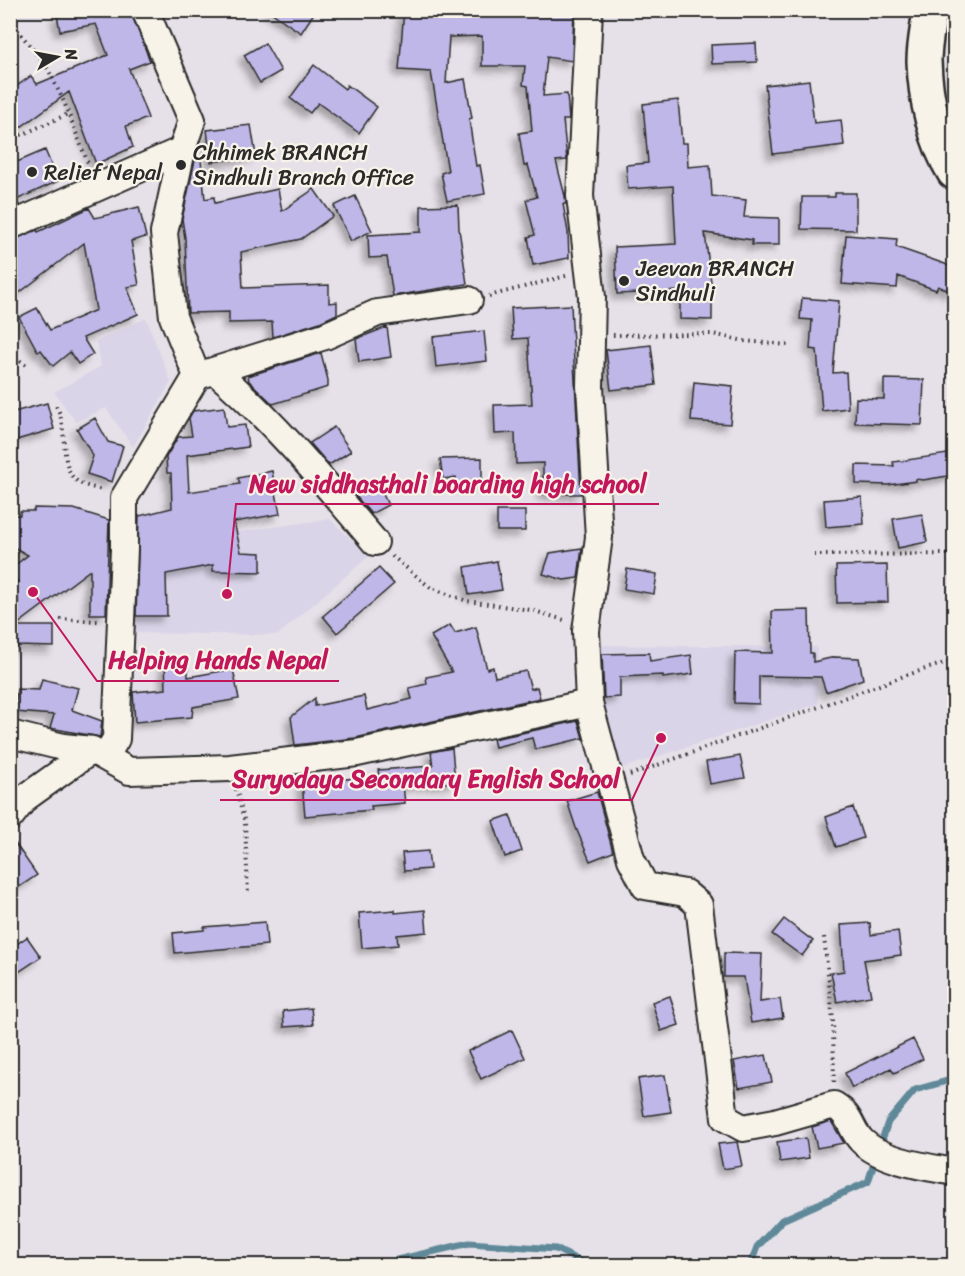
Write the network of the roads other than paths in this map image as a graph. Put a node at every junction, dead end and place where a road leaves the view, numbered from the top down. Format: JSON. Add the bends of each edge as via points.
{"nodes":[{"id":1,"x":145,"y":10,"type":"edge"},
{"id":2,"x":589,"y":10,"type":"edge"},
{"id":3,"x":930,"y":10,"type":"edge"},
{"id":4,"x":182,"y":150,"type":"junction"},
{"id":5,"x":954,"y":172,"type":"edge"},
{"id":6,"x":10,"y":226,"type":"edge"},
{"id":7,"x":469,"y":300,"type":"road end"},
{"id":8,"x":206,"y":373,"type":"junction"},
{"id":9,"x":375,"y":542,"type":"road end"},
{"id":10,"x":589,"y":703,"type":"junction"},
{"id":11,"x":10,"y":734,"type":"edge"},
{"id":12,"x":98,"y":754,"type":"junction"},
{"id":13,"x":10,"y":816,"type":"edge"},
{"id":14,"x":954,"y":1172,"type":"edge"}],
"edges":[{"from":1,"to":4,"type":"street","via":[[192,120]]},
{"from":2,"to":10,"type":"street","via":[[580,196],[590,270],[590,386],[599,537],[586,631]]},
{"from":3,"to":5,"type":"highway","via":[[924,60],[929,106]]},
{"from":4,"to":6,"type":"street"},
{"from":4,"to":8,"type":"street","via":[[164,233],[173,318]]},
{"from":7,"to":8,"type":"street","via":[[376,313],[325,336]]},
{"from":8,"to":9,"type":"street","via":[[246,398],[289,441]]},
{"from":8,"to":12,"type":"street","via":[[123,498],[116,739]]},
{"from":10,"to":12,"type":"street","via":[[357,753],[230,768],[129,771]]},
{"from":10,"to":14,"type":"street","via":[[631,859],[645,886],[685,893],[699,905],[725,1118],[743,1128],[834,1105],[845,1112],[860,1139],[871,1149]]},
{"from":11,"to":12,"type":"street"},
{"from":12,"to":13,"type":"street","via":[[25,798]]}]}
